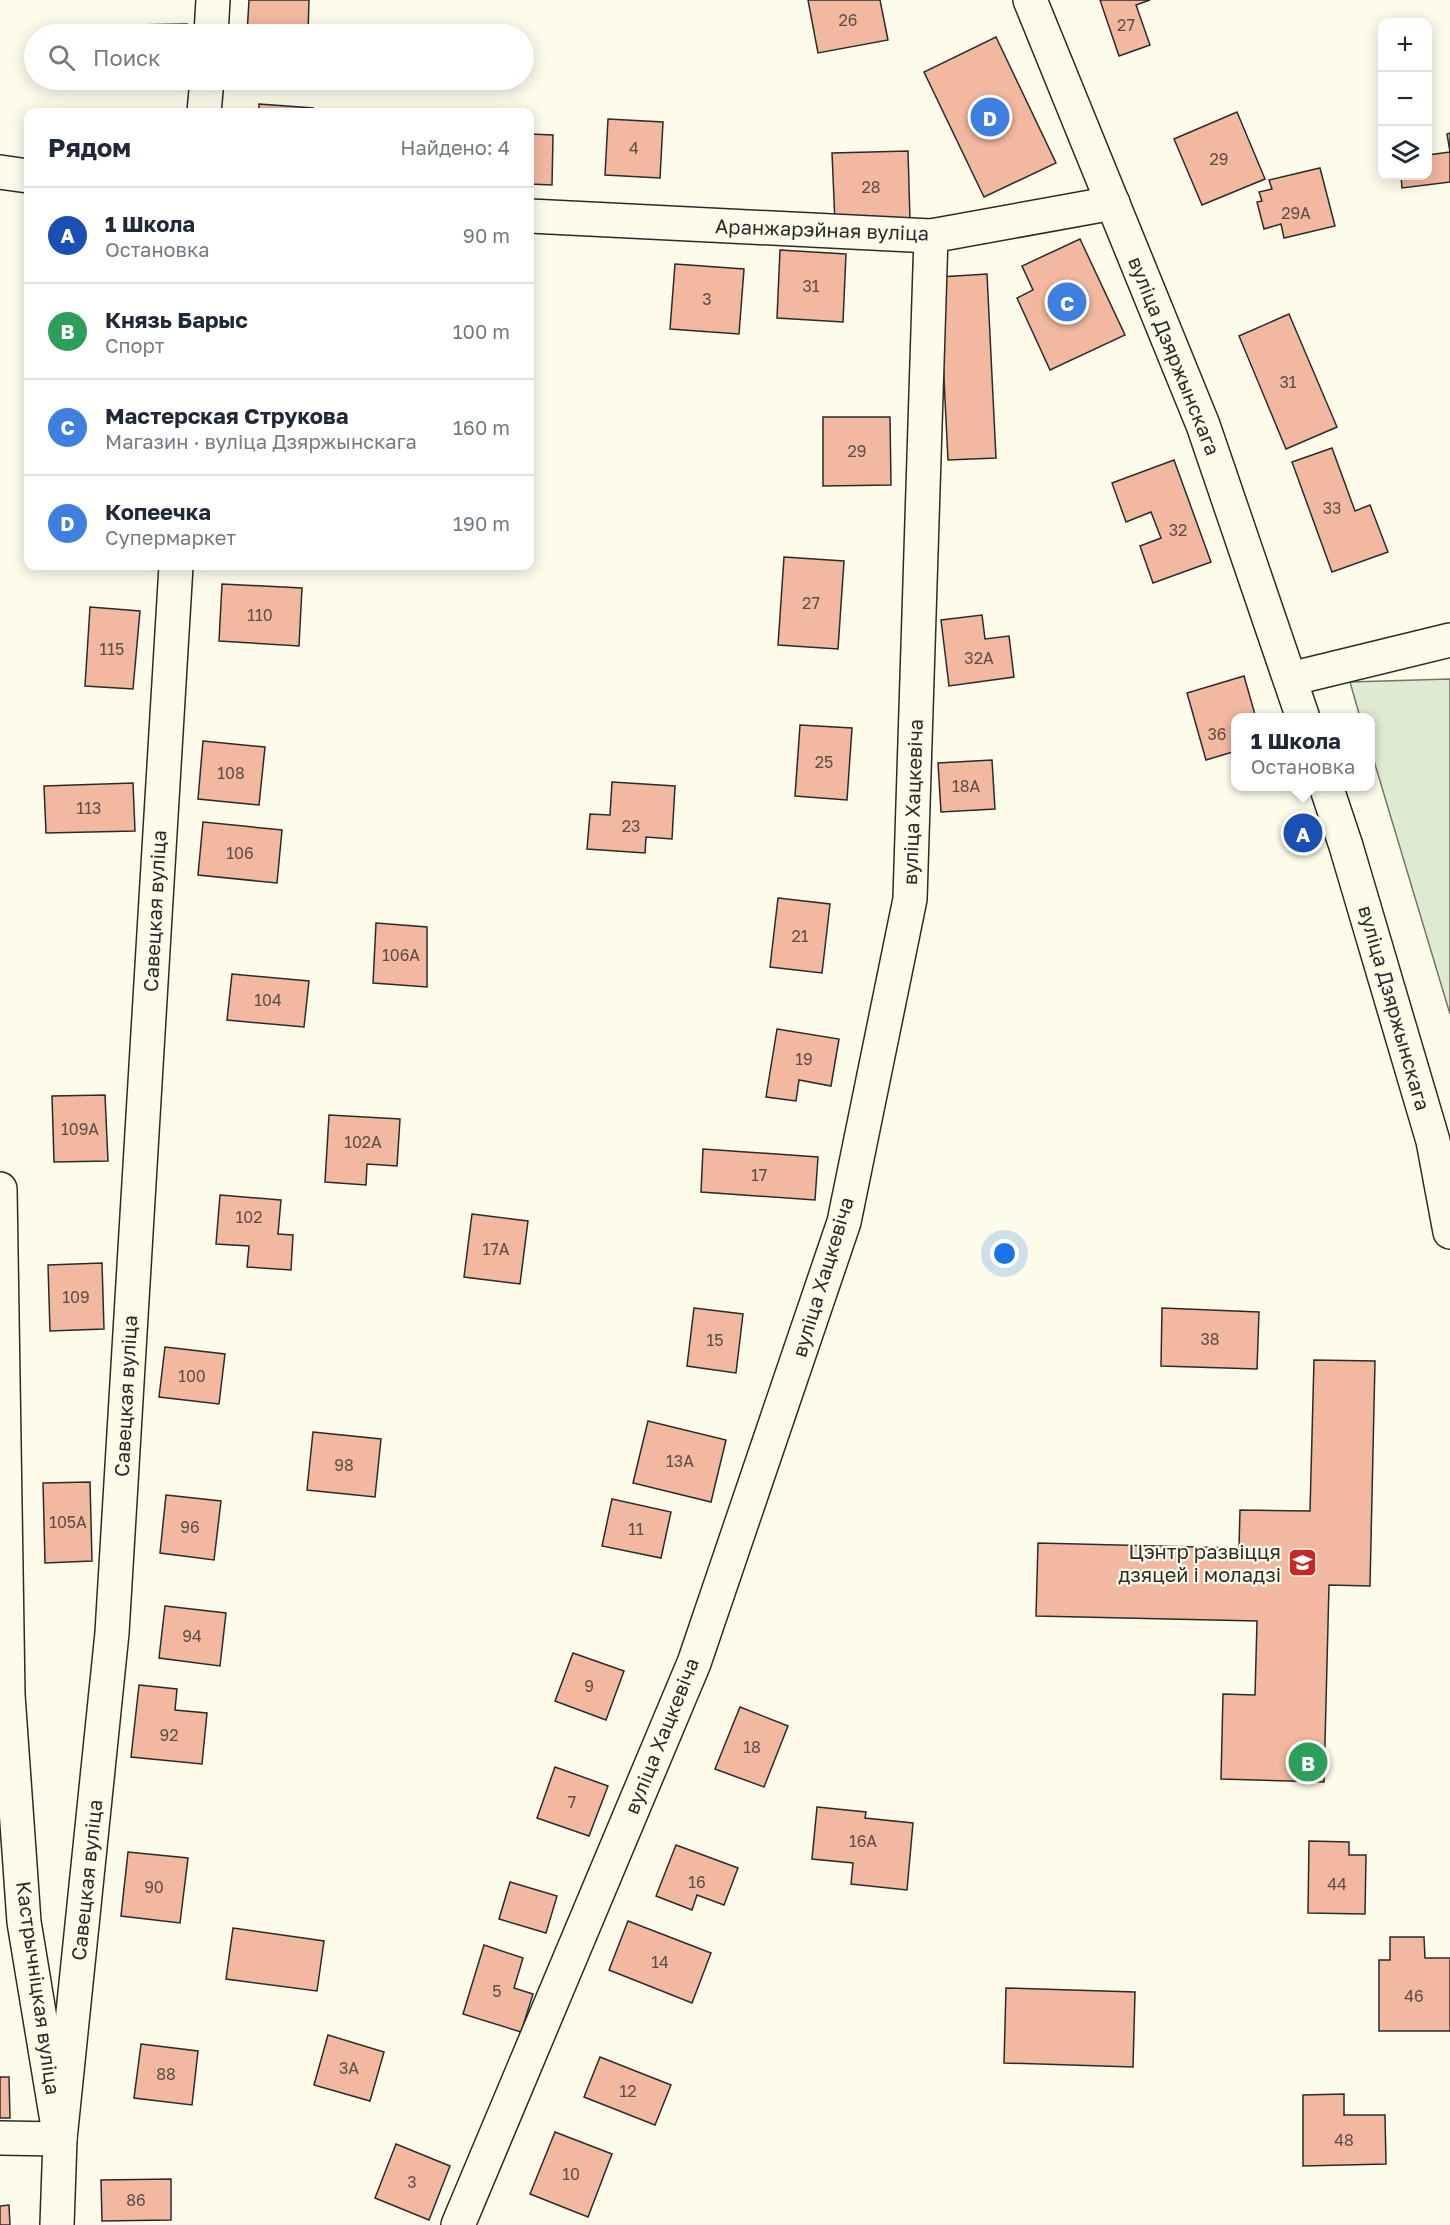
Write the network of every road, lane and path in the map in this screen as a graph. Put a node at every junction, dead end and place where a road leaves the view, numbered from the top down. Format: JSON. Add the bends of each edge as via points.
{"nodes":[{"id":1,"x":213,"y":0,"type":"edge"},
{"id":2,"x":1030,"y":0,"type":"edge"},
{"id":3,"x":212,"y":24,"type":"edge"},
{"id":4,"x":206,"y":90,"type":"edge"},
{"id":5,"x":204,"y":108,"type":"edge"},
{"id":6,"x":0,"y":172,"type":"edge"},
{"id":7,"x":24,"y":175,"type":"edge"},
{"id":8,"x":1113,"y":202,"type":"junction"},
{"id":9,"x":534,"y":216,"type":"edge"},
{"id":10,"x":931,"y":236,"type":"junction"},
{"id":11,"x":176,"y":570,"type":"edge"},
{"id":12,"x":1450,"y":640,"type":"edge"},
{"id":13,"x":1290,"y":679,"type":"junction"},
{"id":14,"x":1302,"y":713,"type":"edge"},
{"id":15,"x":1328,"y":791,"type":"edge"},
{"id":16,"x":0,"y":1188,"type":"edge"},
{"id":17,"x":1450,"y":1232,"type":"edge"},
{"id":18,"x":0,"y":2138,"type":"edge"},
{"id":19,"x":60,"y":2139,"type":"junction"},
{"id":20,"x":57,"y":2225,"type":"edge"},
{"id":21,"x":458,"y":2225,"type":"edge"}],
"edges":[{"from":1,"to":3,"type":"street"},
{"from":2,"to":8,"type":"street","name":"вуліца Дзяржынскага"},
{"from":4,"to":5,"type":"street"},
{"from":6,"to":7,"type":"street"},
{"from":8,"to":10,"type":"street","name":"Аранжарэйная вуліца"},
{"from":8,"to":13,"type":"street","name":"вуліца Дзяржынскага","via":[[1203,425]]},
{"from":9,"to":10,"type":"street","name":"Аранжарэйная вуліца"},
{"from":10,"to":21,"type":"street","name":"вуліца Хацкевіча","via":[[910,899],[844,1222],[694,1663]]},
{"from":11,"to":19,"type":"street","name":"Савецкая вуліца","via":[[112,1633]]},
{"from":12,"to":13,"type":"street"},
{"from":13,"to":14,"type":"street","name":"вуліца Дзяржынскага"},
{"from":15,"to":17,"type":"street","name":"вуліца Дзяржынскага","via":[[1433,1141]]},
{"from":16,"to":19,"type":"street","name":"Кастрычніцкая вуліца","via":[[8,1695],[24,1922]]},
{"from":18,"to":19,"type":"street"},
{"from":19,"to":20,"type":"street","name":"Савецкая вуліца"}]}
